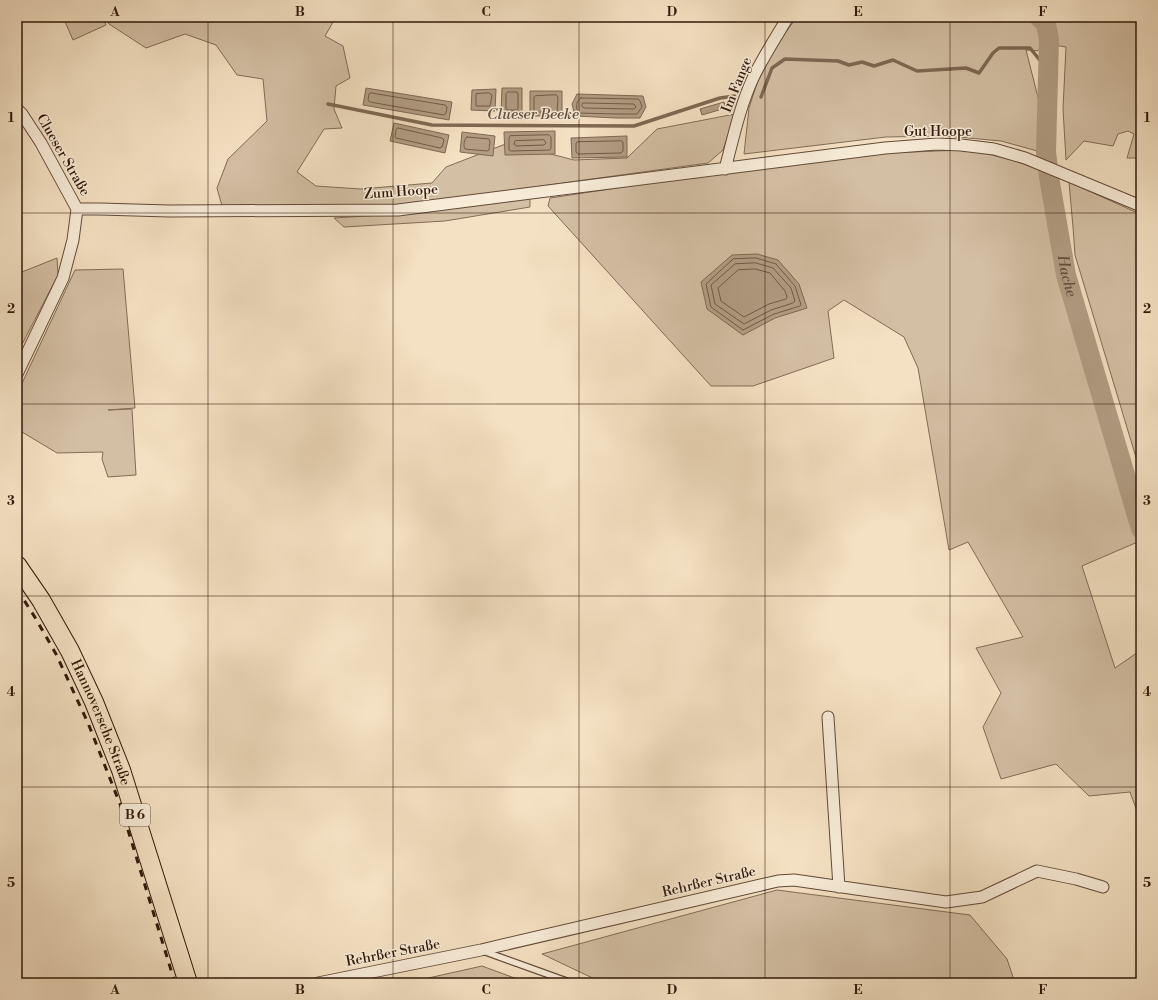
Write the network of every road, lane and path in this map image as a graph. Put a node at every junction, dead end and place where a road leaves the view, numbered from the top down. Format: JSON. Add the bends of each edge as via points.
{"nodes":[{"id":1,"x":788,"y":17,"type":"edge"},
{"id":2,"x":17,"y":109,"type":"edge"},
{"id":3,"x":725,"y":169,"type":"junction"},
{"id":4,"x":1141,"y":206,"type":"edge"},
{"id":5,"x":77,"y":209,"type":"junction"},
{"id":6,"x":17,"y":374,"type":"edge"},
{"id":7,"x":17,"y":565,"type":"edge"},
{"id":8,"x":828,"y":717,"type":"dead end"},
{"id":9,"x":839,"y":887,"type":"junction"},
{"id":10,"x":1103,"y":887,"type":"dead end"},
{"id":11,"x":481,"y":950,"type":"junction"},
{"id":12,"x":188,"y":983,"type":"edge"},
{"id":13,"x":318,"y":983,"type":"edge"},
{"id":14,"x":572,"y":983,"type":"edge"}],
"edges":[{"from":1,"to":3,"type":"street","name":"Im Fange","via":[[753,79]]},
{"from":2,"to":5,"type":"street","name":"Clueser Straße","via":[[41,143]]},
{"from":3,"to":4,"type":"street","name":"Gut Hoope","via":[[885,148],[961,145],[994,149],[1025,158]]},
{"from":3,"to":5,"type":"street","name":"Zum Hoope","via":[[398,210]]},
{"from":5,"to":6,"type":"street","name":"Clueser Straße","via":[[73,240],[63,278]]},
{"from":7,"to":12,"type":"main road","name":"Hannoversche Straße","number":"B 6","via":[[70,651],[94,702],[121,770]]},
{"from":8,"to":9,"type":"street"},
{"from":9,"to":10,"type":"street","name":"Rehrßer Straße","via":[[946,902],[982,897],[1037,871]]},
{"from":9,"to":11,"type":"street","name":"Rehrßer Straße","via":[[794,880],[778,881]]},
{"from":11,"to":13,"type":"street","name":"Rehrßer Straße"},
{"from":11,"to":14,"type":"lane"}]}
